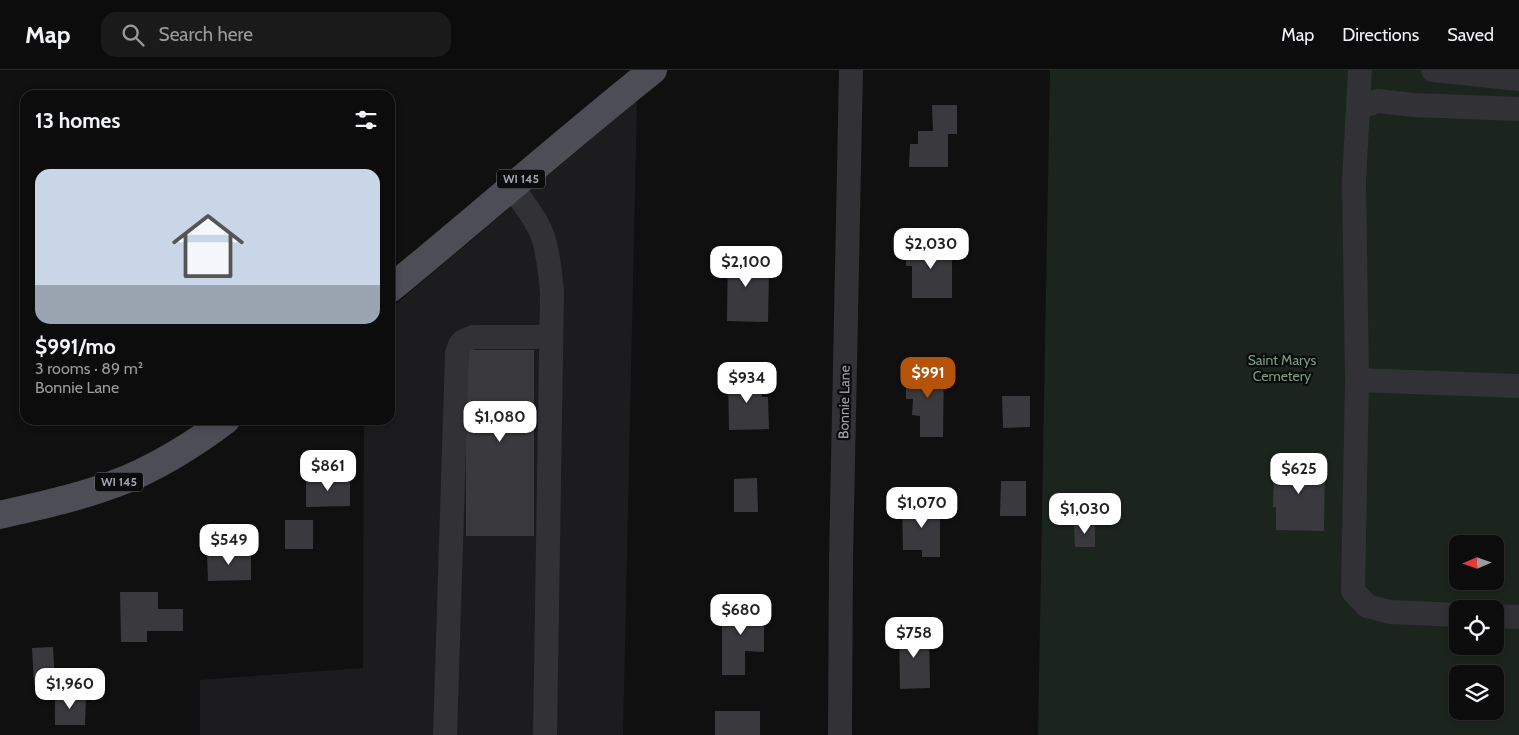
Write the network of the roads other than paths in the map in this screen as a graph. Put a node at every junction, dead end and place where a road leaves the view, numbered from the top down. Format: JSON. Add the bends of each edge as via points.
{"nodes":[{"id":1,"x":653,"y":70,"type":"edge"},
{"id":2,"x":851,"y":70,"type":"edge"},
{"id":3,"x":1360,"y":70,"type":"edge"},
{"id":4,"x":1434,"y":70,"type":"edge"},
{"id":5,"x":1519,"y":80,"type":"edge"},
{"id":6,"x":1358,"y":108,"type":"junction"},
{"id":7,"x":1519,"y":109,"type":"edge"},
{"id":8,"x":512,"y":187,"type":"junction"},
{"id":9,"x":395,"y":285,"type":"edge"},
{"id":10,"x":551,"y":337,"type":"junction"},
{"id":11,"x":1357,"y":380,"type":"junction"},
{"id":12,"x":1519,"y":386,"type":"edge"},
{"id":13,"x":219,"y":425,"type":"edge"},
{"id":14,"x":0,"y":515,"type":"edge"},
{"id":15,"x":1449,"y":615,"type":"edge"},
{"id":16,"x":1504,"y":616,"type":"edge"},
{"id":17,"x":1519,"y":617,"type":"edge"},
{"id":18,"x":445,"y":735,"type":"edge"},
{"id":19,"x":545,"y":735,"type":"edge"},
{"id":20,"x":840,"y":735,"type":"edge"}],
"edges":[{"from":1,"to":8,"type":"main road","number":"WI 145"},
{"from":2,"to":20,"type":"street","name":"Bonnie Lane"},
{"from":3,"to":6,"type":"street"},
{"from":4,"to":5,"type":"street"},
{"from":6,"to":7,"type":"street","via":[[1378,101]]},
{"from":6,"to":11,"type":"street","via":[[1354,181]]},
{"from":8,"to":9,"type":"main road","number":"WI 145"},
{"from":8,"to":10,"type":"street","via":[[543,237],[552,292]]},
{"from":10,"to":18,"type":"street","via":[[474,337],[462,340],[459,346]]},
{"from":10,"to":19,"type":"street"},
{"from":11,"to":12,"type":"street"},
{"from":11,"to":15,"type":"street","via":[[1354,590],[1367,606],[1390,612]]},
{"from":13,"to":14,"type":"main road","number":"WI 145","via":[[179,452],[114,484]]},
{"from":16,"to":17,"type":"street"}]}
